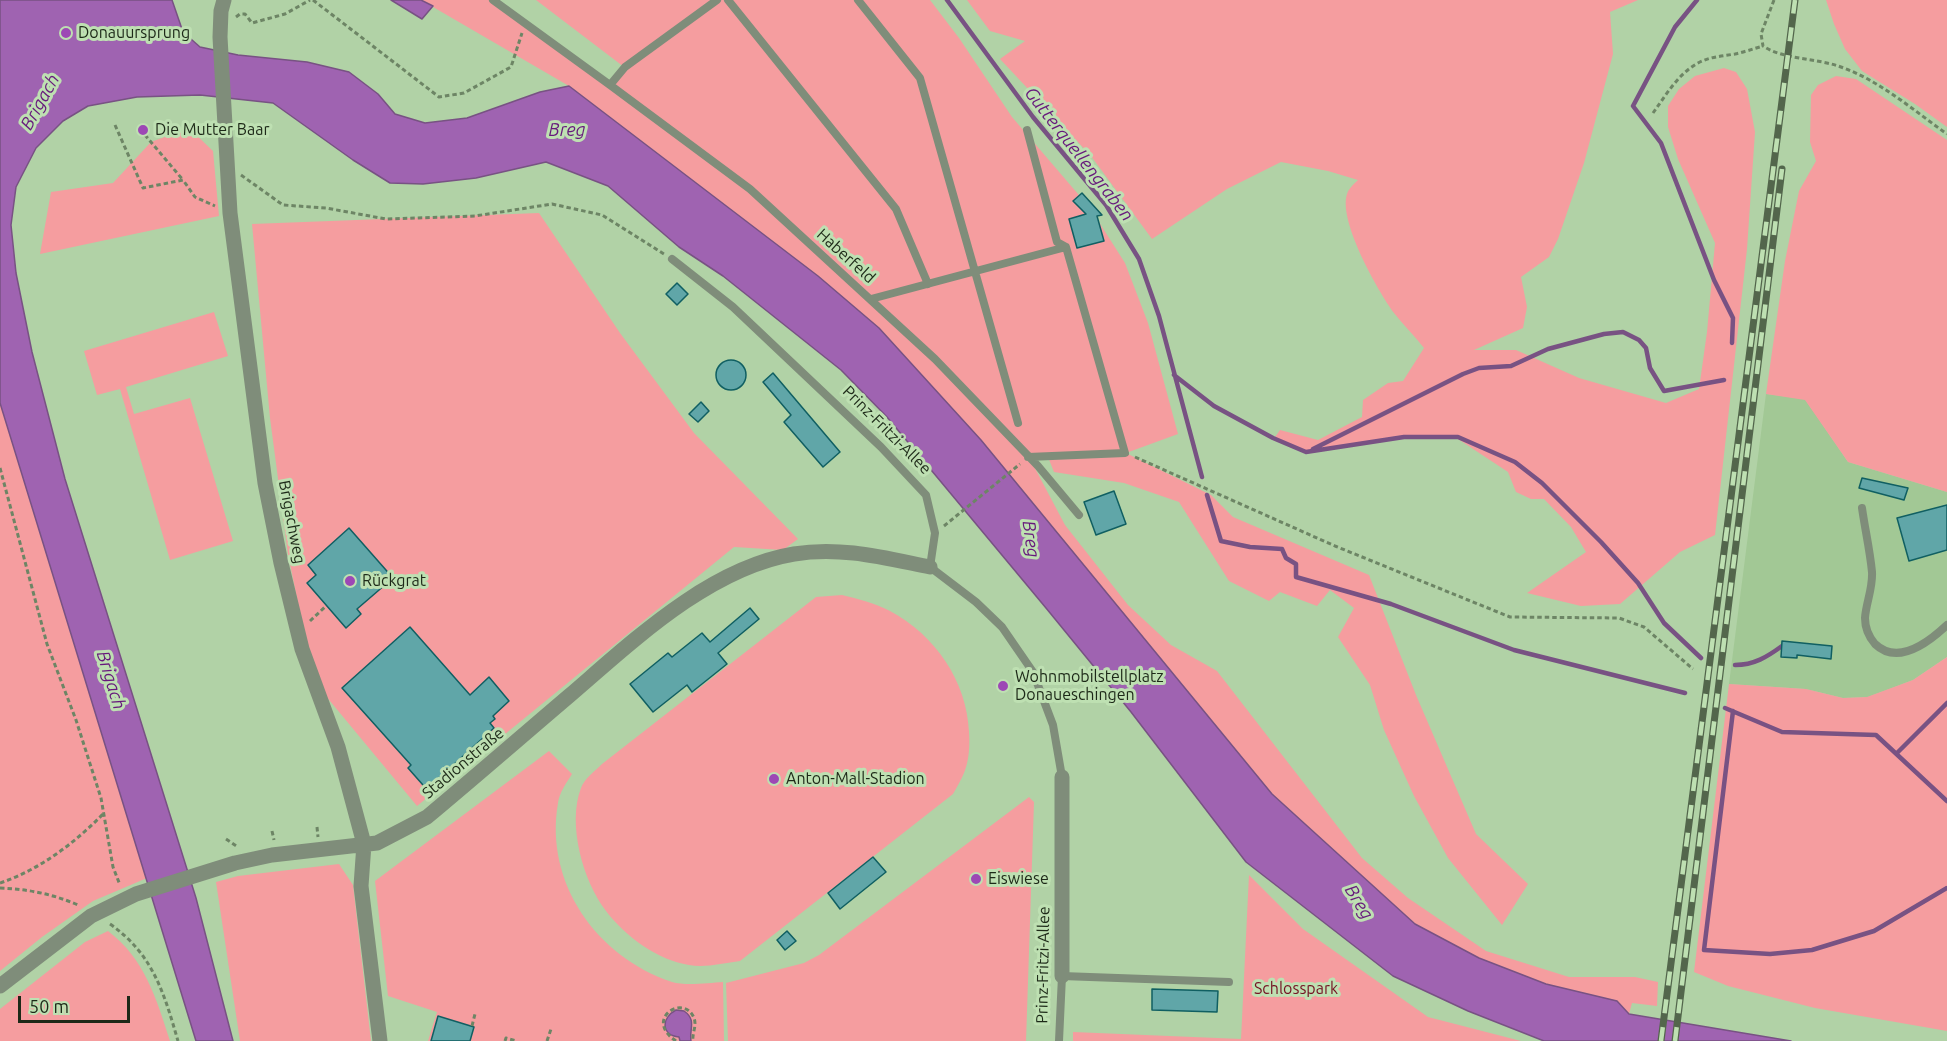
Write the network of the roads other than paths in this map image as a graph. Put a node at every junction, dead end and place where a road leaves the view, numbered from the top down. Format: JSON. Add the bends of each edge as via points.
{"nodes":[{"id":1,"x":224,"y":0,"type":"edge"},
{"id":2,"x":493,"y":0,"type":"edge"},
{"id":3,"x":717,"y":0,"type":"edge"},
{"id":4,"x":728,"y":0,"type":"edge"},
{"id":5,"x":858,"y":0,"type":"edge"},
{"id":6,"x":610,"y":85,"type":"junction"},
{"id":7,"x":1027,"y":130,"type":"dead end"},
{"id":8,"x":1066,"y":247,"type":"junction"},
{"id":9,"x":672,"y":259,"type":"road end"},
{"id":10,"x":975,"y":271,"type":"junction"},
{"id":11,"x":928,"y":284,"type":"junction"},
{"id":12,"x":871,"y":299,"type":"junction"},
{"id":13,"x":1018,"y":423,"type":"dead end"},
{"id":14,"x":1025,"y":459,"type":"junction"},
{"id":15,"x":1862,"y":508,"type":"dead end"},
{"id":16,"x":1079,"y":515,"type":"dead end"},
{"id":17,"x":930,"y":567,"type":"junction"},
{"id":18,"x":1947,"y":625,"type":"edge"},
{"id":19,"x":1062,"y":777,"type":"joint"},
{"id":20,"x":364,"y":843,"type":"junction"},
{"id":21,"x":1062,"y":976,"type":"junction"},
{"id":22,"x":1229,"y":982,"type":"dead end"},
{"id":23,"x":0,"y":986,"type":"edge"},
{"id":24,"x":380,"y":1041,"type":"edge"},
{"id":25,"x":1059,"y":1041,"type":"edge"}],
"edges":[{"from":1,"to":20,"type":"street","name":"Brigachweg","via":[[220,33],[230,213],[266,483],[302,649],[338,747]]},
{"from":2,"to":6,"type":"lane","name":"Haberfeld"},
{"from":3,"to":6,"type":"lane","via":[[625,68]]},
{"from":4,"to":11,"type":"lane","via":[[896,209]]},
{"from":5,"to":10,"type":"lane","via":[[920,78]]},
{"from":6,"to":12,"type":"lane","name":"Haberfeld","via":[[750,189]]},
{"from":7,"to":8,"type":"lane","via":[[1057,242]]},
{"from":8,"to":10,"type":"lane"},
{"from":8,"to":14,"type":"lane","via":[[1125,453]]},
{"from":9,"to":17,"type":"lane","name":"Prinz-Fritzi-Allee","via":[[733,307],[926,495],[935,533]]},
{"from":10,"to":11,"type":"lane"},
{"from":10,"to":13,"type":"lane"},
{"from":11,"to":12,"type":"lane"},
{"from":12,"to":14,"type":"lane","name":"Haberfeld","via":[[935,359]]},
{"from":14,"to":16,"type":"lane","name":"Haberfeld"},
{"from":15,"to":18,"type":"lane","via":[[1872,574],[1865,620],[1869,636],[1887,652],[1901,653],[1920,646]]},
{"from":17,"to":19,"type":"lane","name":"Prinz-Fritzi-Allee","via":[[1002,627],[1033,672],[1053,725]]},
{"from":17,"to":20,"type":"street","name":"Stadionstraße","via":[[867,554],[827,551],[794,554],[728,577],[641,634],[427,817],[376,843]]},
{"from":19,"to":21,"type":"street","name":"Prinz-Fritzi-Allee"},
{"from":20,"to":23,"type":"street","name":"Stadionstraße","via":[[272,855],[216,868],[131,896],[91,916]]},
{"from":20,"to":24,"type":"street","name":"Brigachweg","via":[[361,886]]},
{"from":21,"to":22,"type":"lane"},
{"from":21,"to":25,"type":"lane","name":"Prinz-Fritzi-Allee"}]}
